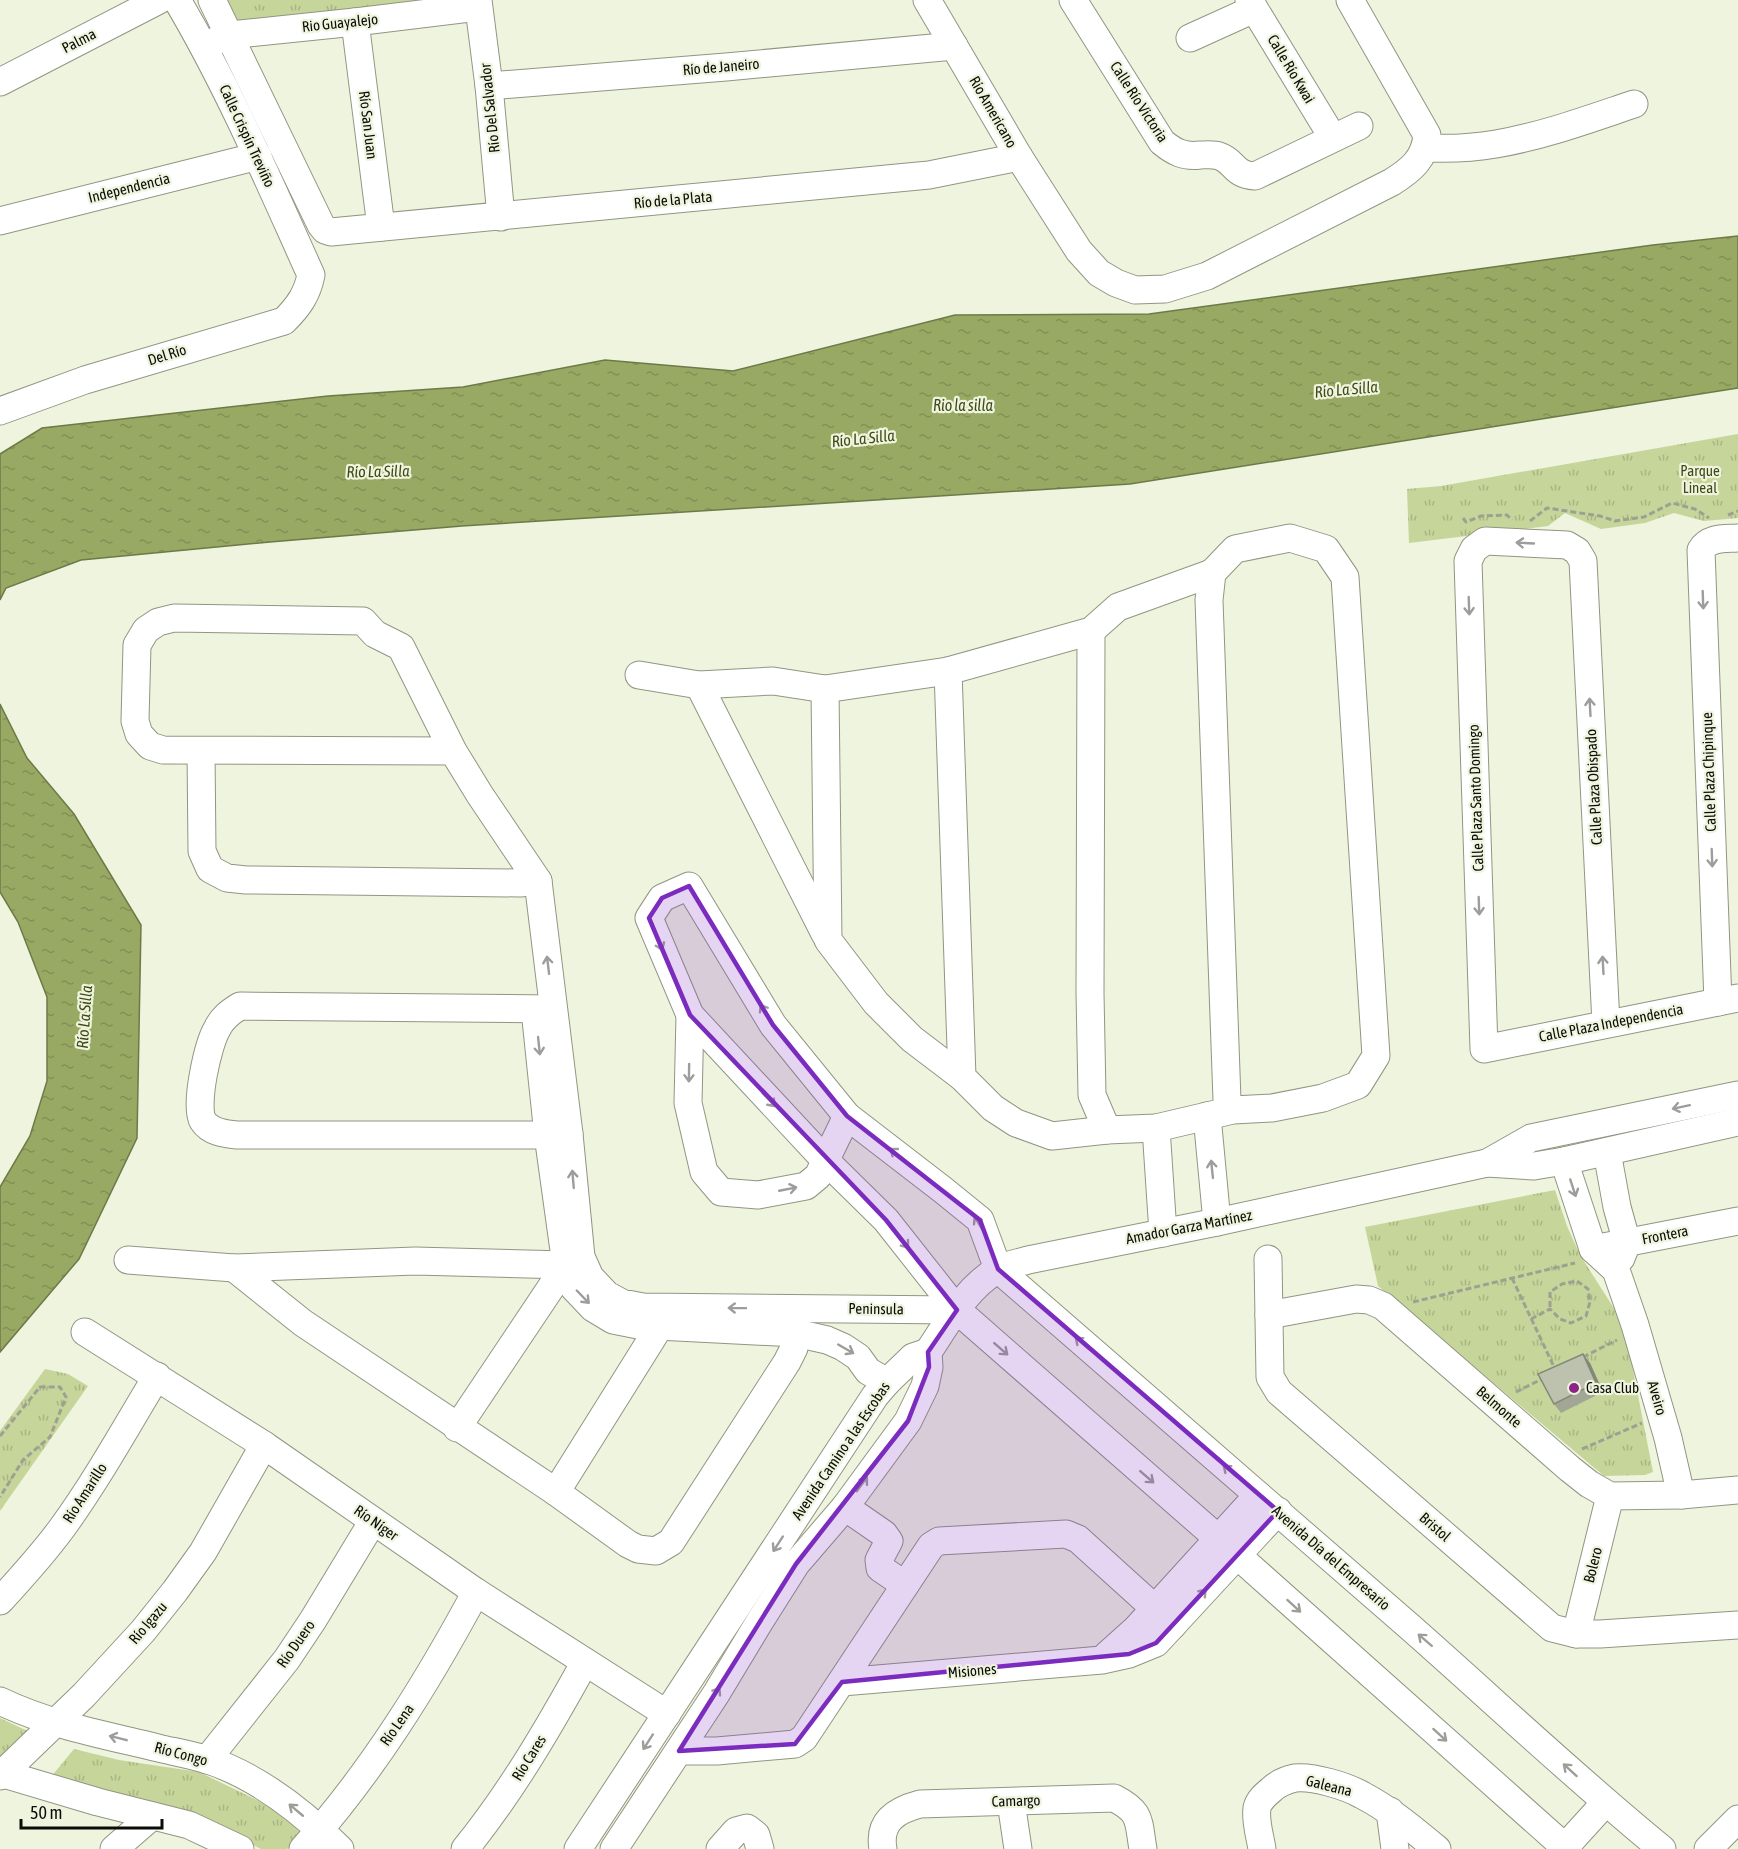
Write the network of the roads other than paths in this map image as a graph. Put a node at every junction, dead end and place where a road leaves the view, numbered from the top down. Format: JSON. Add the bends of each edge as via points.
{"nodes":[{"id":1,"x":159,"y":0,"type":"edge"},
{"id":2,"x":177,"y":0,"type":"edge"},
{"id":3,"x":212,"y":0,"type":"edge"},
{"id":4,"x":927,"y":0,"type":"edge"},
{"id":5,"x":1073,"y":0,"type":"edge"},
{"id":6,"x":1350,"y":0,"type":"edge"},
{"id":7,"x":478,"y":3,"type":"edge"},
{"id":8,"x":1252,"y":5,"type":"edge"},
{"id":9,"x":355,"y":22,"type":"junction"},
{"id":10,"x":230,"y":35,"type":"junction"},
{"id":11,"x":1190,"y":38,"type":"dead end"},
{"id":12,"x":204,"y":45,"type":"junction"},
{"id":13,"x":954,"y":46,"type":"junction"},
{"id":14,"x":0,"y":82,"type":"edge"},
{"id":15,"x":489,"y":86,"type":"junction"},
{"id":16,"x":1634,"y":104,"type":"dead end"},
{"id":17,"x":1359,"y":126,"type":"dead end"},
{"id":18,"x":1332,"y":138,"type":"junction"},
{"id":19,"x":1426,"y":148,"type":"junction"},
{"id":20,"x":258,"y":156,"type":"junction"},
{"id":21,"x":1019,"y":157,"type":"junction"},
{"id":22,"x":501,"y":217,"type":"junction"},
{"id":23,"x":0,"y":221,"type":"edge"},
{"id":24,"x":381,"y":227,"type":"junction"},
{"id":25,"x":324,"y":230,"type":"joint"},
{"id":26,"x":311,"y":275,"type":"joint"},
{"id":27,"x":0,"y":411,"type":"edge"},
{"id":28,"x":1730,"y":528,"type":"edge"},
{"id":29,"x":1473,"y":549,"type":"joint"},
{"id":30,"x":1212,"y":573,"type":"junction"},
{"id":31,"x":1091,"y":632,"type":"junction"},
{"id":32,"x":948,"y":671,"type":"junction"},
{"id":33,"x":639,"y":675,"type":"dead end"},
{"id":34,"x":699,"y":685,"type":"junction"},
{"id":35,"x":825,"y":689,"type":"junction"},
{"id":36,"x":201,"y":751,"type":"junction"},
{"id":37,"x":453,"y":751,"type":"junction"},
{"id":38,"x":528,"y":876,"type":"junction"},
{"id":39,"x":828,"y":940,"type":"junction"},
{"id":40,"x":1728,"y":1000,"type":"edge"},
{"id":41,"x":544,"y":1009,"type":"junction"},
{"id":42,"x":690,"y":1015,"type":"junction"},
{"id":43,"x":1606,"y":1024,"type":"junction"},
{"id":44,"x":1484,"y":1049,"type":"joint"},
{"id":45,"x":962,"y":1077,"type":"junction"},
{"id":46,"x":1738,"y":1095,"type":"edge"},
{"id":47,"x":1233,"y":1110,"type":"junction"},
{"id":48,"x":846,"y":1116,"type":"junction"},
{"id":49,"x":1207,"y":1116,"type":"junction"},
{"id":50,"x":1738,"y":1122,"type":"edge"},
{"id":51,"x":1156,"y":1128,"type":"junction"},
{"id":52,"x":1107,"y":1130,"type":"junction"},
{"id":53,"x":559,"y":1134,"type":"junction"},
{"id":54,"x":1607,"y":1152,"type":"junction"},
{"id":55,"x":825,"y":1160,"type":"junction"},
{"id":56,"x":1564,"y":1161,"type":"junction"},
{"id":57,"x":1487,"y":1163,"type":"junction"},
{"id":58,"x":1738,"y":1221,"type":"edge"},
{"id":59,"x":1217,"y":1222,"type":"junction"},
{"id":60,"x":1163,"y":1233,"type":"junction"},
{"id":61,"x":1627,"y":1243,"type":"junction"},
{"id":62,"x":1588,"y":1255,"type":"junction"},
{"id":63,"x":1268,"y":1259,"type":"dead end"},
{"id":64,"x":128,"y":1260,"type":"dead end"},
{"id":65,"x":573,"y":1261,"type":"junction"},
{"id":66,"x":234,"y":1268,"type":"junction"},
{"id":67,"x":998,"y":1269,"type":"junction"},
{"id":68,"x":1616,"y":1270,"type":"junction"},
{"id":69,"x":957,"y":1310,"type":"junction"},
{"id":70,"x":1269,"y":1315,"type":"junction"},
{"id":71,"x":666,"y":1317,"type":"junction"},
{"id":72,"x":796,"y":1321,"type":"junction"},
{"id":73,"x":85,"y":1332,"type":"dead end"},
{"id":74,"x":928,"y":1352,"type":"junction"},
{"id":75,"x":157,"y":1376,"type":"junction"},
{"id":76,"x":887,"y":1382,"type":"junction"},
{"id":77,"x":457,"y":1428,"type":"junction"},
{"id":78,"x":264,"y":1445,"type":"junction"},
{"id":79,"x":1738,"y":1490,"type":"edge"},
{"id":80,"x":556,"y":1492,"type":"junction"},
{"id":81,"x":1682,"y":1495,"type":"junction"},
{"id":82,"x":1610,"y":1496,"type":"junction"},
{"id":83,"x":1268,"y":1503,"type":"junction"},
{"id":84,"x":845,"y":1507,"type":"junction"},
{"id":85,"x":373,"y":1521,"type":"junction"},
{"id":86,"x":1228,"y":1548,"type":"junction"},
{"id":87,"x":905,"y":1585,"type":"junction"},
{"id":88,"x":476,"y":1592,"type":"junction"},
{"id":89,"x":0,"y":1601,"type":"edge"},
{"id":90,"x":1164,"y":1616,"type":"junction"},
{"id":91,"x":1738,"y":1625,"type":"edge"},
{"id":92,"x":1576,"y":1634,"type":"junction"},
{"id":93,"x":585,"y":1662,"type":"junction"},
{"id":94,"x":842,"y":1682,"type":"junction"},
{"id":95,"x":0,"y":1701,"type":"edge"},
{"id":96,"x":667,"y":1714,"type":"junction"},
{"id":97,"x":57,"y":1723,"type":"junction"},
{"id":98,"x":679,"y":1750,"type":"junction"},
{"id":99,"x":207,"y":1760,"type":"junction"},
{"id":100,"x":1,"y":1774,"type":"edge"},
{"id":101,"x":1011,"y":1802,"type":"junction"},
{"id":102,"x":1605,"y":1803,"type":"junction"},
{"id":103,"x":1390,"y":1811,"type":"junction"},
{"id":104,"x":152,"y":1816,"type":"junction"},
{"id":105,"x":1738,"y":1819,"type":"edge"},
{"id":106,"x":312,"y":1839,"type":"edge"},
{"id":107,"x":1566,"y":1848,"type":"edge"},
{"id":108,"x":114,"y":1849,"type":"edge"},
{"id":109,"x":240,"y":1849,"type":"edge"},
{"id":110,"x":340,"y":1849,"type":"edge"},
{"id":111,"x":465,"y":1849,"type":"edge"},
{"id":112,"x":578,"y":1849,"type":"edge"},
{"id":113,"x":614,"y":1849,"type":"edge"},
{"id":114,"x":720,"y":1849,"type":"edge"},
{"id":115,"x":760,"y":1849,"type":"edge"},
{"id":116,"x":883,"y":1849,"type":"edge"},
{"id":117,"x":1018,"y":1849,"type":"edge"},
{"id":118,"x":1143,"y":1849,"type":"edge"},
{"id":119,"x":1262,"y":1849,"type":"edge"},
{"id":120,"x":1395,"y":1849,"type":"edge"},
{"id":121,"x":1437,"y":1849,"type":"edge"},
{"id":122,"x":1662,"y":1849,"type":"edge"},
{"id":123,"x":1708,"y":1849,"type":"edge"}],
"edges":[{"from":1,"to":14,"type":"street","name":"Palma"},
{"from":2,"to":12,"type":"street","name":"Calle Crispín Treviño"},
{"from":3,"to":10,"type":"street","name":"Calle Crispín Treviño"},
{"from":4,"to":13,"type":"street","name":"Río Americano"},
{"from":5,"to":18,"type":"street","name":"Calle Río Victoria","via":[[1162,142],[1173,152],[1221,156],[1243,175],[1255,176]]},
{"from":6,"to":19,"type":"street","via":[[1419,119],[1427,135]]},
{"from":7,"to":9,"type":"street","name":"Rio Guayalejo"},
{"from":7,"to":15,"type":"street","name":"Río Del Salvador"},
{"from":8,"to":11,"type":"street"},
{"from":8,"to":18,"type":"street","name":"Calle Río Kwai"},
{"from":9,"to":10,"type":"street","name":"Rio Guayalejo"},
{"from":9,"to":24,"type":"street","name":"Río San Juan"},
{"from":10,"to":12,"type":"street","name":"Rio Guayalejo"},
{"from":10,"to":25,"type":"street","name":"Calle Crispín Treviño"},
{"from":12,"to":20,"type":"street","name":"Calle Crispín Treviño"},
{"from":13,"to":15,"type":"street","name":"Río de Janeiro"},
{"from":13,"to":21,"type":"street","name":"Río Americano"},
{"from":15,"to":22,"type":"street","name":"Río Del Salvador"},
{"from":16,"to":19,"type":"street","via":[[1556,130],[1496,144]]},
{"from":17,"to":18,"type":"street","name":"Calle Río Victoria"},
{"from":19,"to":21,"type":"street","name":"Río Americano","via":[[1418,161],[1392,182],[1208,276],[1165,289],[1136,290],[1099,273],[1079,251]]},
{"from":20,"to":23,"type":"street","name":"Independencia"},
{"from":20,"to":26,"type":"street","name":"Calle Crispín Treviño"},
{"from":21,"to":22,"type":"street","name":"Río de la Plata","via":[[929,174]]},
{"from":22,"to":24,"type":"street","name":"Río de la Plata"},
{"from":24,"to":25,"type":"street","name":"Río de la Plata"},
{"from":26,"to":27,"type":"street","name":"Del Río","via":[[304,298],[284,321],[85,380]]},
{"from":28,"to":40,"type":"street","name":"Calle Plaza Chipinque","one_way":true,"via":[[1712,540],[1709,532],[1701,550]]},
{"from":43,"to":29,"type":"street","name":"Calle Plaza Obispado","one_way":true,"via":[[1583,561],[1567,545],[1485,541]]},
{"from":29,"to":44,"type":"street","name":"Calle Plaza Santo Domingo","one_way":true,"via":[[1468,561]]},
{"from":30,"to":31,"type":"street","via":[[1118,607]]},
{"from":30,"to":47,"type":"street","via":[[1210,612],[1227,1100]]},
{"from":30,"to":47,"type":"street","via":[[1235,549],[1290,538],[1326,549],[1345,577],[1376,1056],[1358,1085],[1323,1098],[1272,1108]]},
{"from":31,"to":32,"type":"street"},
{"from":31,"to":52,"type":"street","via":[[1092,1095]]},
{"from":32,"to":35,"type":"street"},
{"from":32,"to":45,"type":"street"},
{"from":33,"to":34,"type":"street"},
{"from":34,"to":35,"type":"street","via":[[773,681]]},
{"from":34,"to":39,"type":"street"},
{"from":35,"to":39,"type":"street"},
{"from":36,"to":37,"type":"street"},
{"from":36,"to":37,"type":"street","via":[[163,750],[150,746],[139,734],[135,721],[137,645],[146,630],[158,622],[174,618],[363,621],[375,634],[401,647]]},
{"from":36,"to":38,"type":"street","via":[[202,851],[210,868],[227,878]]},
{"from":37,"to":38,"type":"street"},
{"from":38,"to":41,"type":"street"},
{"from":39,"to":45,"type":"street","via":[[876,1003],[912,1040]]},
{"from":40,"to":43,"type":"street","name":"Calle Plaza Independencia"},
{"from":41,"to":53,"type":"street"},
{"from":41,"to":53,"type":"street","via":[[240,1006],[228,1014],[211,1040],[200,1112],[208,1127],[237,1135]]},
{"from":48,"to":42,"type":"street","one_way":true,"via":[[773,1025],[689,886],[662,898],[649,918]]},
{"from":42,"to":55,"type":"street","one_way":true},
{"from":42,"to":55,"type":"street","one_way":true,"via":[[688,1103],[704,1172],[722,1192],[758,1195],[806,1186],[818,1176]]},
{"from":43,"to":44,"type":"street","name":"Calle Plaza Independencia"},
{"from":45,"to":52,"type":"street","via":[[993,1108],[1016,1123],[1052,1136]]},
{"from":46,"to":57,"type":"street","name":"Amador Garza Martínez","one_way":true,"via":[[1531,1138]]},
{"from":47,"to":49,"type":"street"},
{"from":48,"to":55,"type":"street"},
{"from":67,"to":48,"type":"street","one_way":true,"via":[[980,1220]]},
{"from":49,"to":51,"type":"street"},
{"from":59,"to":49,"type":"street","one_way":true},
{"from":50,"to":54,"type":"street","name":"Amador Garza Martínez"},
{"from":51,"to":52,"type":"street"},
{"from":51,"to":60,"type":"street"},
{"from":53,"to":65,"type":"street"},
{"from":54,"to":56,"type":"street","name":"Amador Garza Martínez"},
{"from":54,"to":61,"type":"street"},
{"from":55,"to":69,"type":"street","one_way":true,"via":[[886,1220]]},
{"from":56,"to":57,"type":"street","name":"Amador Garza Martínez","via":[[1534,1166]]},
{"from":56,"to":62,"type":"street","name":"Aveiro","one_way":true},
{"from":57,"to":59,"type":"street","name":"Amador Garza Martínez"},
{"from":58,"to":61,"type":"street","name":"Frontera"},
{"from":59,"to":60,"type":"street","name":"Amador Garza Martínez"},
{"from":60,"to":67,"type":"street","name":"Amador Garza Martínez"},
{"from":61,"to":62,"type":"street","name":"Frontera"},
{"from":61,"to":68,"type":"street"},
{"from":62,"to":68,"type":"street","name":"Aveiro"},
{"from":63,"to":70,"type":"street","name":"Bristol"},
{"from":64,"to":66,"type":"street"},
{"from":65,"to":66,"type":"street","via":[[414,1261]]},
{"from":65,"to":71,"type":"street","via":[[574,1288],[593,1308],[613,1320],[638,1325]]},
{"from":65,"to":77,"type":"street"},
{"from":66,"to":77,"type":"street","via":[[285,1311]]},
{"from":67,"to":69,"type":"street","name":"Amador Garza Martínez"},
{"from":83,"to":67,"type":"street","name":"Avenida Día del Empresario","one_way":true},
{"from":68,"to":81,"type":"street","name":"Aveiro","via":[[1653,1381]]},
{"from":69,"to":72,"type":"street","name":"Peninsula"},
{"from":69,"to":74,"type":"street","name":"Amador Garza Martínez"},
{"from":69,"to":86,"type":"street","one_way":true},
{"from":70,"to":82,"type":"street","name":"Belmonte","via":[[1356,1299],[1383,1306],[1569,1468]]},
{"from":70,"to":92,"type":"street","name":"Bristol","via":[[1270,1377],[1280,1392],[1552,1628]]},
{"from":71,"to":72,"type":"street"},
{"from":71,"to":80,"type":"street"},
{"from":72,"to":76,"type":"street","one_way":true,"via":[[858,1357],[868,1371]]},
{"from":72,"to":80,"type":"street","via":[[794,1348],[787,1362],[678,1532],[664,1547],[656,1551],[628,1544]]},
{"from":73,"to":75,"type":"street","name":"Río Níger"},
{"from":74,"to":76,"type":"street","name":"Avenida Camino a las Escobas","via":[[913,1357]]},
{"from":84,"to":74,"type":"street","name":"Avenida Camino a las Escobas","one_way":true,"via":[[908,1421],[925,1386]]},
{"from":75,"to":78,"type":"street","name":"Río Níger"},
{"from":75,"to":89,"type":"street","name":"Río Amarillo","via":[[93,1484],[33,1565]]},
{"from":76,"to":96,"type":"street","name":"Avenida Camino a las Escobas","one_way":true},
{"from":77,"to":80,"type":"street"},
{"from":78,"to":85,"type":"street","name":"Río Níger"},
{"from":78,"to":97,"type":"street","name":"Río Igazu","via":[[203,1552],[175,1591]]},
{"from":79,"to":81,"type":"street"},
{"from":81,"to":82,"type":"street"},
{"from":82,"to":92,"type":"street","name":"Bolero"},
{"from":83,"to":86,"type":"street","name":"Misiones"},
{"from":102,"to":83,"type":"street","name":"Avenida Día del Empresario","one_way":true},
{"from":84,"to":87,"type":"street","via":[[884,1534],[889,1541],[879,1560],[880,1568]]},
{"from":98,"to":84,"type":"street","name":"Avenida Camino a las Escobas","one_way":true,"via":[[796,1564]]},
{"from":85,"to":88,"type":"street","name":"Río Níger"},
{"from":85,"to":99,"type":"street","name":"Río Duero","via":[[287,1659]]},
{"from":86,"to":90,"type":"street","name":"Misiones"},
{"from":86,"to":107,"type":"street","one_way":true},
{"from":87,"to":90,"type":"street","via":[[931,1546],[939,1541],[1066,1534],[1078,1539]]},
{"from":87,"to":94,"type":"street"},
{"from":88,"to":93,"type":"street","name":"Río Níger"},
{"from":88,"to":106,"type":"street","name":"Río Lena","via":[[415,1698]]},
{"from":90,"to":94,"type":"street","name":"Misiones","via":[[1136,1629],[1102,1660]]},
{"from":91,"to":92,"type":"street","name":"Bristol"},
{"from":93,"to":96,"type":"street","name":"Río Níger"},
{"from":93,"to":111,"type":"street","name":"Río Cares","via":[[539,1744]]},
{"from":94,"to":98,"type":"street","via":[[804,1738],[795,1744]]},
{"from":95,"to":97,"type":"street","name":"Río Congo"},
{"from":96,"to":112,"type":"street","name":"Avenida Camino a las Escobas","one_way":true},
{"from":99,"to":97,"type":"street","name":"Río Congo","one_way":true},
{"from":97,"to":100,"type":"street","name":"Río Igazu"},
{"from":98,"to":113,"type":"street","name":"Avenida Camino a las Escobas"},
{"from":106,"to":99,"type":"street","name":"Río Congo","one_way":true,"via":[[282,1798]]},
{"from":100,"to":104,"type":"street"},
{"from":101,"to":116,"type":"street","name":"Camargo","via":[[920,1804],[905,1808],[892,1816],[885,1827]]},
{"from":101,"to":117,"type":"street"},
{"from":101,"to":118,"type":"street","name":"Camargo","via":[[1114,1798],[1128,1805],[1137,1816]]},
{"from":102,"to":107,"type":"street"},
{"from":102,"to":122,"type":"street","name":"Avenida Día del Empresario"},
{"from":103,"to":119,"type":"street","name":"Galeana","via":[[1360,1793],[1295,1778],[1277,1784],[1257,1805]]},
{"from":103,"to":120,"type":"street"},
{"from":103,"to":121,"type":"street","name":"Galeana"},
{"from":104,"to":108,"type":"street"},
{"from":104,"to":109,"type":"street","via":[[189,1825]]},
{"from":105,"to":123,"type":"street"},
{"from":106,"to":110,"type":"street","name":"Río Congo"},
{"from":114,"to":115,"type":"street","via":[[736,1831],[747,1828],[756,1835]]}]}
